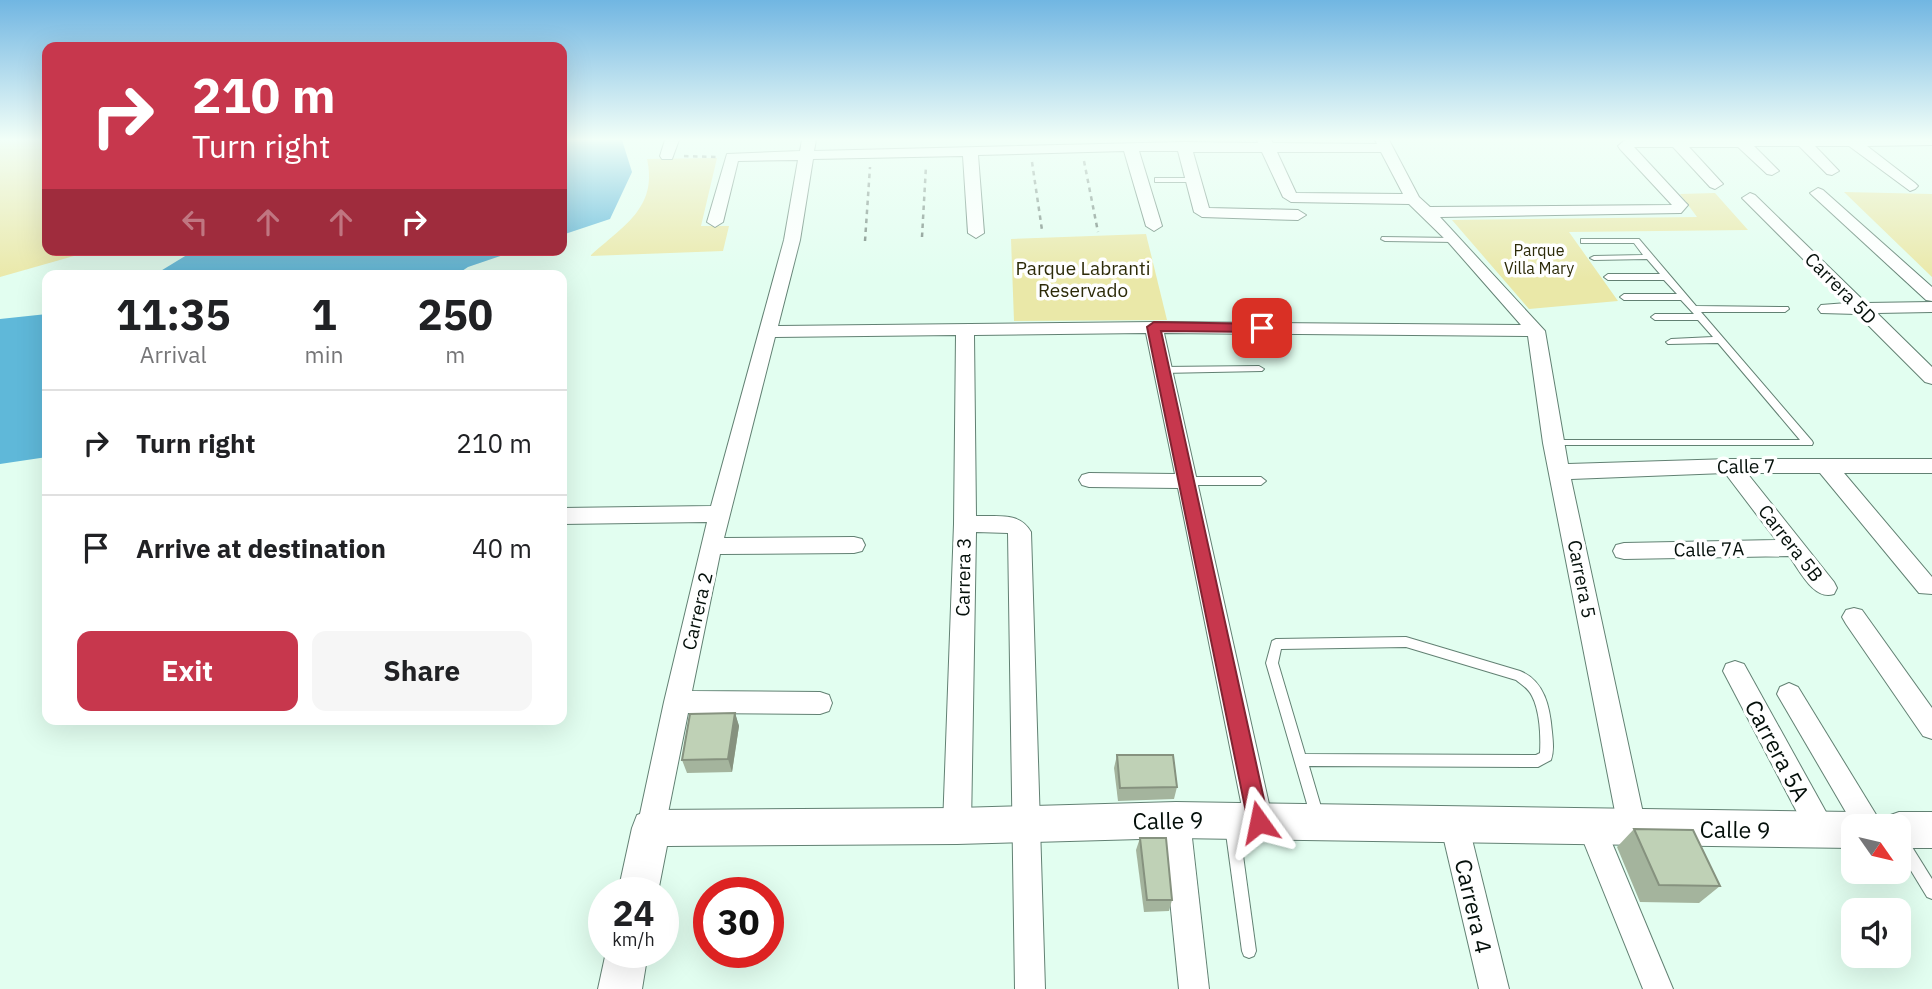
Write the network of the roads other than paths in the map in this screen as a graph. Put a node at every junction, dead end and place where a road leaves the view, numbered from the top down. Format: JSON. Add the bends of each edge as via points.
{"nodes":[{"id":1,"x":724,"y":186,"type":"edge"},
{"id":2,"x":801,"y":186,"type":"edge"},
{"id":3,"x":973,"y":186,"type":"edge"},
{"id":4,"x":1142,"y":186,"type":"edge"},
{"id":5,"x":1196,"y":186,"type":"edge"},
{"id":6,"x":1286,"y":186,"type":"edge"},
{"id":7,"x":1406,"y":186,"type":"edge"},
{"id":8,"x":1662,"y":186,"type":"edge"},
{"id":9,"x":1818,"y":193,"type":"dead end"},
{"id":10,"x":1750,"y":198,"type":"dead end"},
{"id":11,"x":1413,"y":199,"type":"junction"},
{"id":12,"x":1429,"y":212,"type":"junction"},
{"id":13,"x":1298,"y":215,"type":"dead end"},
{"id":14,"x":715,"y":222,"type":"dead end"},
{"id":15,"x":1154,"y":226,"type":"dead end"},
{"id":16,"x":976,"y":233,"type":"dead end"},
{"id":17,"x":1385,"y":240,"type":"dead end"},
{"id":18,"x":1455,"y":240,"type":"junction"},
{"id":19,"x":1584,"y":241,"type":"dead end"},
{"id":20,"x":1648,"y":257,"type":"junction"},
{"id":21,"x":1594,"y":258,"type":"dead end"},
{"id":22,"x":1608,"y":277,"type":"dead end"},
{"id":23,"x":1665,"y":277,"type":"junction"},
{"id":24,"x":1932,"y":296,"type":"edge"},
{"id":25,"x":1623,"y":297,"type":"dead end"},
{"id":26,"x":1683,"y":297,"type":"junction"},
{"id":27,"x":1932,"y":307,"type":"edge"},
{"id":28,"x":1785,"y":309,"type":"dead end"},
{"id":29,"x":1827,"y":309,"type":"dead end"},
{"id":30,"x":1861,"y":309,"type":"junction"},
{"id":31,"x":1696,"y":313,"type":"junction"},
{"id":32,"x":1654,"y":317,"type":"dead end"},
{"id":33,"x":955,"y":326,"type":"junction"},
{"id":34,"x":1154,"y":327,"type":"junction"},
{"id":35,"x":1536,"y":331,"type":"junction"},
{"id":36,"x":766,"y":332,"type":"junction"},
{"id":37,"x":1720,"y":340,"type":"junction"},
{"id":38,"x":1671,"y":342,"type":"dead end"},
{"id":39,"x":1259,"y":369,"type":"dead end"},
{"id":40,"x":1162,"y":370,"type":"junction"},
{"id":41,"x":1932,"y":378,"type":"edge"},
{"id":42,"x":1553,"y":443,"type":"junction"},
{"id":43,"x":1730,"y":466,"type":"junction"},
{"id":44,"x":1826,"y":466,"type":"junction"},
{"id":45,"x":1932,"y":466,"type":"edge"},
{"id":46,"x":1560,"y":472,"type":"junction"},
{"id":47,"x":1089,"y":480,"type":"dead end"},
{"id":48,"x":1187,"y":481,"type":"junction"},
{"id":49,"x":1261,"y":481,"type":"dead end"},
{"id":50,"x":719,"y":514,"type":"junction"},
{"id":51,"x":567,"y":516,"type":"edge"},
{"id":52,"x":965,"y":524,"type":"junction"},
{"id":53,"x":854,"y":545,"type":"dead end"},
{"id":54,"x":711,"y":546,"type":"junction"},
{"id":55,"x":1795,"y":548,"type":"junction"},
{"id":56,"x":1624,"y":551,"type":"dead end"},
{"id":57,"x":1927,"y":587,"type":"dead end"},
{"id":58,"x":1826,"y":588,"type":"dead end"},
{"id":59,"x":1854,"y":617,"type":"dead end"},
{"id":60,"x":1735,"y":670,"type":"dead end"},
{"id":61,"x":1789,"y":694,"type":"dead end"},
{"id":62,"x":676,"y":702,"type":"junction"},
{"id":63,"x":820,"y":703,"type":"dead end"},
{"id":64,"x":1932,"y":728,"type":"edge"},
{"id":65,"x":1302,"y":760,"type":"junction"},
{"id":66,"x":1862,"y":814,"type":"edge"},
{"id":67,"x":1175,"y":820,"type":"junction"},
{"id":68,"x":1245,"y":821,"type":"junction"},
{"id":69,"x":1026,"y":823,"type":"junction"},
{"id":70,"x":1319,"y":823,"type":"junction"},
{"id":71,"x":1454,"y":823,"type":"junction"},
{"id":72,"x":957,"y":826,"type":"junction"},
{"id":73,"x":1632,"y":827,"type":"junction"},
{"id":74,"x":651,"y":828,"type":"junction"},
{"id":75,"x":1592,"y":828,"type":"junction"},
{"id":76,"x":1837,"y":830,"type":"edge"},
{"id":77,"x":1911,"y":830,"type":"edge"},
{"id":78,"x":1932,"y":830,"type":"edge"},
{"id":79,"x":1911,"y":858,"type":"edge"},
{"id":80,"x":641,"y":877,"type":"edge"},
{"id":81,"x":1932,"y":892,"type":"edge"},
{"id":82,"x":1249,"y":951,"type":"dead end"},
{"id":83,"x":624,"y":968,"type":"edge"},
{"id":84,"x":620,"y":989,"type":"edge"},
{"id":85,"x":1030,"y":989,"type":"edge"},
{"id":86,"x":1194,"y":989,"type":"edge"},
{"id":87,"x":1493,"y":989,"type":"edge"},
{"id":88,"x":1658,"y":989,"type":"edge"}],
"edges":[{"from":1,"to":14,"type":"street"},
{"from":2,"to":36,"type":"street","name":"Carrera 2","via":[[792,240]]},
{"from":3,"to":16,"type":"street"},
{"from":4,"to":15,"type":"street"},
{"from":5,"to":13,"type":"street","via":[[1206,214]]},
{"from":6,"to":11,"type":"street","via":[[1291,197]]},
{"from":7,"to":11,"type":"street"},
{"from":8,"to":12,"type":"street","via":[[1680,205],[1676,210]]},
{"from":9,"to":24,"type":"street"},
{"from":10,"to":30,"type":"street","name":"Carrera 5D"},
{"from":11,"to":12,"type":"street"},
{"from":12,"to":18,"type":"street"},
{"from":17,"to":18,"type":"lane"},
{"from":18,"to":35,"type":"street"},
{"from":19,"to":20,"type":"lane","via":[[1632,240]]},
{"from":20,"to":21,"type":"lane"},
{"from":20,"to":23,"type":"lane"},
{"from":22,"to":23,"type":"lane"},
{"from":23,"to":26,"type":"lane"},
{"from":25,"to":26,"type":"lane"},
{"from":26,"to":31,"type":"lane"},
{"from":27,"to":30,"type":"street"},
{"from":28,"to":31,"type":"lane"},
{"from":29,"to":30,"type":"street"},
{"from":30,"to":41,"type":"street","name":"Carrera 5D"},
{"from":31,"to":32,"type":"lane"},
{"from":31,"to":37,"type":"lane"},
{"from":33,"to":34,"type":"street"},
{"from":33,"to":36,"type":"street"},
{"from":33,"to":52,"type":"street","name":"Carrera 3"},
{"from":34,"to":35,"type":"street","via":[[1211,324]]},
{"from":34,"to":40,"type":"street"},
{"from":35,"to":42,"type":"street","name":"Carrera 5"},
{"from":36,"to":50,"type":"street","name":"Carrera 2"},
{"from":37,"to":38,"type":"lane"},
{"from":37,"to":42,"type":"lane","via":[[1808,443]]},
{"from":39,"to":40,"type":"lane"},
{"from":40,"to":48,"type":"street"},
{"from":42,"to":46,"type":"street","name":"Carrera 5"},
{"from":43,"to":44,"type":"street","name":"Calle 7"},
{"from":43,"to":46,"type":"street","name":"Calle 7"},
{"from":43,"to":55,"type":"street","name":"Carrera 5B"},
{"from":44,"to":45,"type":"street","name":"Calle 7"},
{"from":44,"to":57,"type":"street"},
{"from":46,"to":73,"type":"street","name":"Carrera 5"},
{"from":47,"to":48,"type":"street"},
{"from":48,"to":49,"type":"lane"},
{"from":48,"to":68,"type":"street"},
{"from":50,"to":51,"type":"street"},
{"from":50,"to":54,"type":"street","name":"Carrera 2"},
{"from":52,"to":69,"type":"street","via":[[1019,527]]},
{"from":52,"to":72,"type":"street","name":"Carrera 3"},
{"from":53,"to":54,"type":"street"},
{"from":54,"to":62,"type":"street","name":"Carrera 2"},
{"from":55,"to":56,"type":"street","name":"Calle 7A"},
{"from":55,"to":58,"type":"street","name":"Carrera 5B"},
{"from":59,"to":64,"type":"street"},
{"from":60,"to":76,"type":"street","name":"Carrera 5A"},
{"from":61,"to":66,"type":"street","name":"Carrera 5A"},
{"from":62,"to":63,"type":"street"},
{"from":62,"to":74,"type":"street","name":"Carrera 2"},
{"from":65,"to":65,"type":"lane","via":[[1272,663],[1276,644],[1406,642],[1520,676],[1540,692],[1547,748],[1546,756],[1538,761]]},
{"from":65,"to":70,"type":"lane"},
{"from":67,"to":68,"type":"main road","name":"Calle 9"},
{"from":67,"to":69,"type":"main road","name":"Calle 9"},
{"from":67,"to":86,"type":"street"},
{"from":68,"to":70,"type":"main road","name":"Calle 9"},
{"from":68,"to":82,"type":"lane"},
{"from":69,"to":72,"type":"main road","name":"Calle 9"},
{"from":69,"to":85,"type":"street"},
{"from":70,"to":71,"type":"main road","name":"Calle 9"},
{"from":71,"to":75,"type":"main road","name":"Calle 9"},
{"from":71,"to":87,"type":"street","name":"Carrera 4"},
{"from":72,"to":74,"type":"main road","name":"Calle 9"},
{"from":73,"to":75,"type":"main road","name":"Calle 9"},
{"from":73,"to":76,"type":"main road","name":"Calle 9"},
{"from":74,"to":80,"type":"main road","name":"Carrera 2"},
{"from":75,"to":88,"type":"street"},
{"from":77,"to":78,"type":"main road"},
{"from":79,"to":81,"type":"lane"},
{"from":83,"to":84,"type":"main road"}]}
